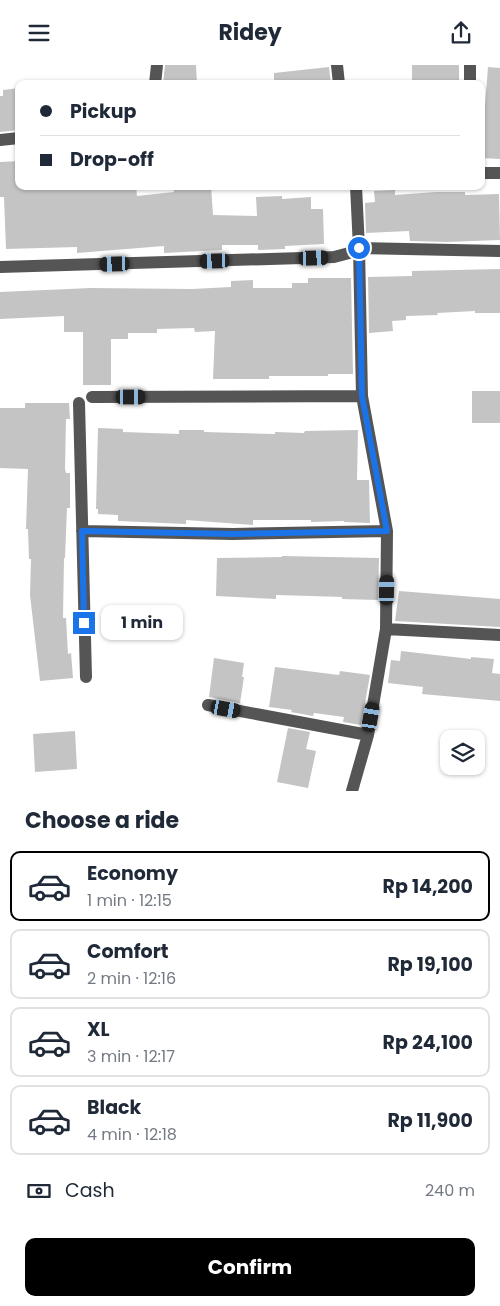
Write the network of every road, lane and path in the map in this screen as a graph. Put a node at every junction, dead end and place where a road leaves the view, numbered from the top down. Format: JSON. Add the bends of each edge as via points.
{"nodes":[{"id":1,"x":157,"y":65,"type":"edge"},
{"id":2,"x":337,"y":65,"type":"edge"},
{"id":3,"x":470,"y":65,"type":"edge"},
{"id":4,"x":155,"y":80,"type":"edge"},
{"id":5,"x":339,"y":80,"type":"edge"},
{"id":6,"x":470,"y":80,"type":"edge"},
{"id":7,"x":15,"y":139,"type":"edge"},
{"id":8,"x":0,"y":141,"type":"edge"},
{"id":9,"x":485,"y":173,"type":"edge"},
{"id":10,"x":500,"y":173,"type":"edge"},
{"id":11,"x":356,"y":190,"type":"edge"},
{"id":12,"x":359,"y":248,"type":"junction"},
{"id":13,"x":500,"y":251,"type":"edge"},
{"id":14,"x":0,"y":267,"type":"edge"},
{"id":15,"x":362,"y":396,"type":"junction"},
{"id":16,"x":92,"y":397,"type":"dead end"},
{"id":17,"x":79,"y":403,"type":"dead end"},
{"id":18,"x":82,"y":531,"type":"junction"},
{"id":19,"x":387,"y":531,"type":"junction"},
{"id":20,"x":386,"y":629,"type":"junction"},
{"id":21,"x":500,"y":635,"type":"edge"},
{"id":22,"x":86,"y":677,"type":"dead end"},
{"id":23,"x":208,"y":705,"type":"dead end"},
{"id":24,"x":368,"y":735,"type":"junction"},
{"id":25,"x":352,"y":791,"type":"edge"}],
"edges":[{"from":1,"to":4,"type":"street"},
{"from":2,"to":5,"type":"street"},
{"from":3,"to":6,"type":"street"},
{"from":7,"to":8,"type":"street"},
{"from":9,"to":10,"type":"street"},
{"from":11,"to":12,"type":"street"},
{"from":12,"to":13,"type":"street"},
{"from":12,"to":14,"type":"street","via":[[334,257]]},
{"from":12,"to":15,"type":"street"},
{"from":15,"to":16,"type":"street"},
{"from":15,"to":19,"type":"street"},
{"from":17,"to":18,"type":"street"},
{"from":18,"to":19,"type":"street","via":[[233,534]]},
{"from":18,"to":22,"type":"street"},
{"from":19,"to":20,"type":"street"},
{"from":20,"to":21,"type":"street"},
{"from":20,"to":24,"type":"street"},
{"from":23,"to":24,"type":"street"},
{"from":24,"to":25,"type":"street"}]}
